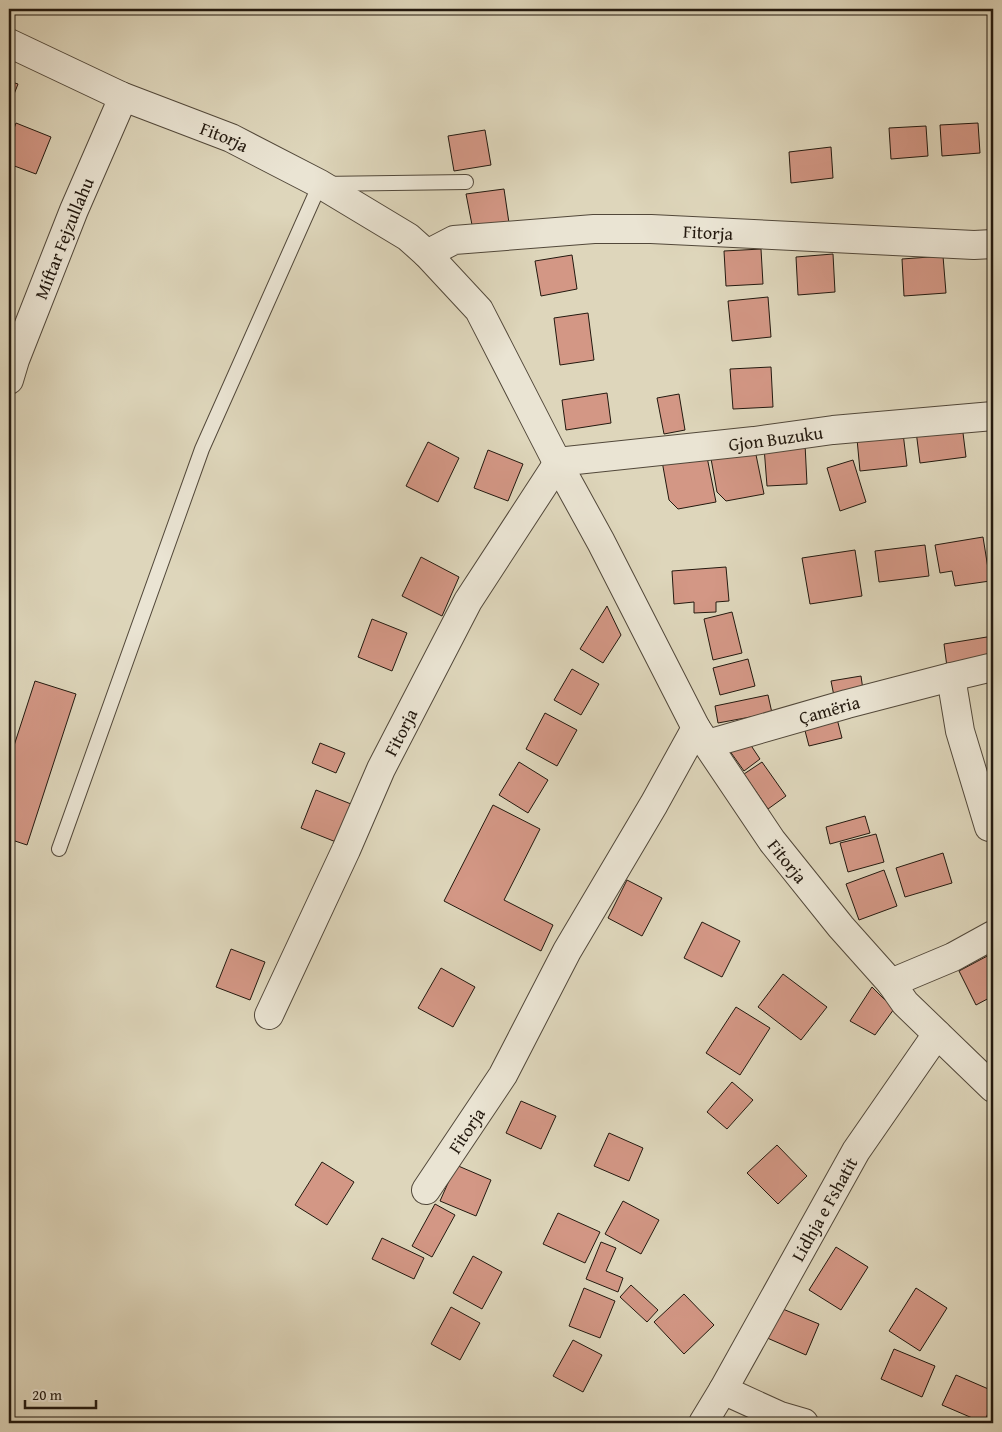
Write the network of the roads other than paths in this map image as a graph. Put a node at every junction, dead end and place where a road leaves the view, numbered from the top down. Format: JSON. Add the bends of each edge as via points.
{"nodes":[{"id":1,"x":9,"y":43,"type":"edge"},
{"id":2,"x":121,"y":96,"type":"junction"},
{"id":3,"x":466,"y":182,"type":"dead end"},
{"id":4,"x":320,"y":184,"type":"junction"},
{"id":5,"x":993,"y":244,"type":"edge"},
{"id":6,"x":427,"y":254,"type":"junction"},
{"id":7,"x":9,"y":380,"type":"edge"},
{"id":8,"x":993,"y":416,"type":"edge"},
{"id":9,"x":557,"y":462,"type":"junction"},
{"id":10,"x":993,"y":667,"type":"edge"},
{"id":11,"x":951,"y":676,"type":"junction"},
{"id":12,"x":702,"y":736,"type":"junction"},
{"id":13,"x":993,"y":828,"type":"edge"},
{"id":14,"x":59,"y":850,"type":"dead end"},
{"id":15,"x":993,"y":935,"type":"edge"},
{"id":16,"x":891,"y":983,"type":"junction"},
{"id":17,"x":269,"y":1015,"type":"dead end"},
{"id":18,"x":937,"y":1034,"type":"junction"},
{"id":19,"x":993,"y":1088,"type":"edge"},
{"id":20,"x":426,"y":1190,"type":"dead end"},
{"id":21,"x":723,"y":1390,"type":"junction"},
{"id":22,"x":703,"y":1423,"type":"edge"},
{"id":23,"x":804,"y":1423,"type":"edge"}],
"edges":[{"from":1,"to":2,"type":"street","name":"Fitorja"},
{"from":2,"to":4,"type":"street","name":"Fitorja","via":[[231,138]]},
{"from":2,"to":7,"type":"street","name":"Miftar Fejzullahu"},
{"from":3,"to":4,"type":"lane"},
{"from":4,"to":6,"type":"street","name":"Fitorja","via":[[408,236]]},
{"from":4,"to":14,"type":"lane","via":[[202,448]]},
{"from":5,"to":6,"type":"street","name":"Fitorja","via":[[594,229],[454,240]]},
{"from":6,"to":9,"type":"street","name":"Fitorja","via":[[479,310]]},
{"from":8,"to":9,"type":"street","name":"Gjon Buzuku","via":[[832,430]]},
{"from":9,"to":12,"type":"street","name":"Fitorja"},
{"from":9,"to":17,"type":"street","name":"Fitorja","via":[[468,602],[381,769]]},
{"from":10,"to":11,"type":"street","name":"Çamëria"},
{"from":11,"to":12,"type":"street","name":"Çamëria","via":[[847,704]]},
{"from":11,"to":13,"type":"street","via":[[960,731],[989,827]]},
{"from":12,"to":16,"type":"street","name":"Fitorja","via":[[772,841]]},
{"from":12,"to":20,"type":"street","name":"Fitorja","via":[[654,804],[567,951],[503,1075]]},
{"from":15,"to":16,"type":"street","via":[[953,957]]},
{"from":16,"to":18,"type":"street","name":"Fitorja"},
{"from":18,"to":19,"type":"street","name":"Fitorja"},
{"from":18,"to":21,"type":"street","name":"Lidhja e Fshatit","via":[[856,1151]]},
{"from":21,"to":22,"type":"street","name":"Lidhja e Fshatit"},
{"from":21,"to":23,"type":"street","via":[[780,1416]]}]}
